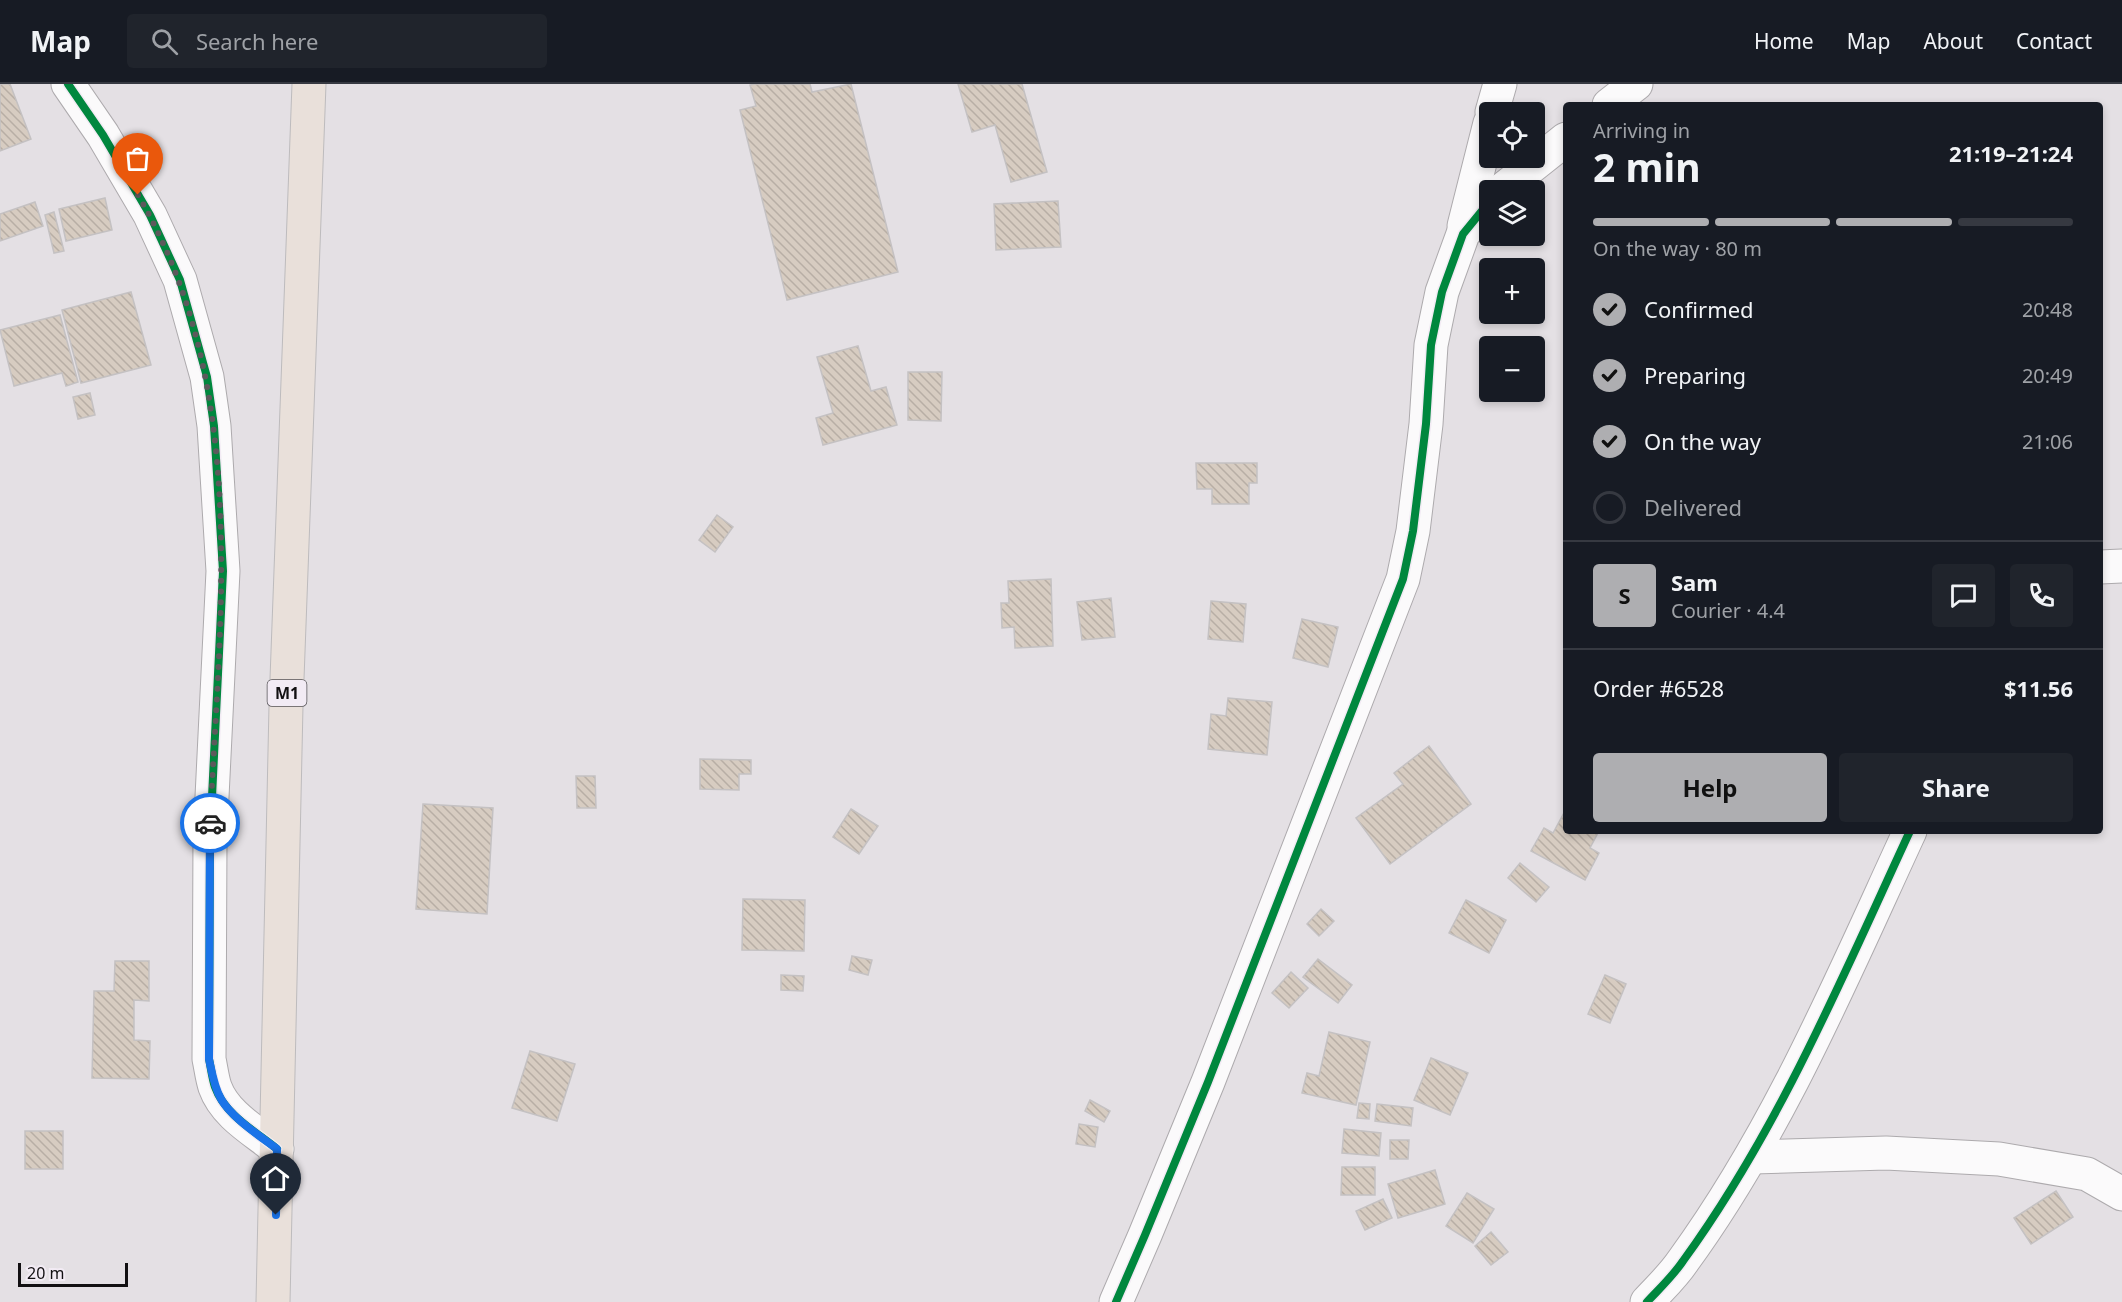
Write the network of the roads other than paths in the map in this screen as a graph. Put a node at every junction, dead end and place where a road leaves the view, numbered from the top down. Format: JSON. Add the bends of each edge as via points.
{"nodes":[{"id":1,"x":68,"y":84,"type":"edge"},
{"id":2,"x":309,"y":84,"type":"edge"},
{"id":3,"x":1500,"y":84,"type":"edge"},
{"id":4,"x":1636,"y":84,"type":"edge"},
{"id":5,"x":1495,"y":102,"type":"edge"},
{"id":6,"x":1613,"y":102,"type":"edge"},
{"id":7,"x":1563,"y":141,"type":"edge"},
{"id":8,"x":1479,"y":168,"type":"edge"},
{"id":9,"x":1515,"y":180,"type":"edge"},
{"id":10,"x":1479,"y":214,"type":"edge"},
{"id":11,"x":1463,"y":234,"type":"junction"},
{"id":12,"x":2122,"y":566,"type":"edge"},
{"id":13,"x":2103,"y":567,"type":"edge"},
{"id":14,"x":1909,"y":834,"type":"edge"},
{"id":15,"x":277,"y":1149,"type":"junction"},
{"id":16,"x":1753,"y":1157,"type":"junction"},
{"id":17,"x":2122,"y":1194,"type":"edge"},
{"id":18,"x":273,"y":1302,"type":"edge"},
{"id":19,"x":1116,"y":1302,"type":"edge"},
{"id":20,"x":1647,"y":1302,"type":"edge"}],
"edges":[{"from":1,"to":15,"type":"street","via":[[150,215],[180,280],[207,377],[223,571],[210,838],[209,1059],[222,1101]]},
{"from":2,"to":15,"type":"highway","number":"M1","via":[[286,706]]},
{"from":3,"to":5,"type":"street"},
{"from":4,"to":6,"type":"street"},
{"from":7,"to":9,"type":"street"},
{"from":8,"to":11,"type":"street"},
{"from":10,"to":11,"type":"street"},
{"from":11,"to":19,"type":"street","via":[[1442,292],[1431,345],[1425,435],[1403,579],[1208,1082]]},
{"from":12,"to":13,"type":"street"},
{"from":14,"to":16,"type":"street","via":[[1792,1083]]},
{"from":15,"to":18,"type":"highway","number":"M1"},
{"from":16,"to":17,"type":"street","via":[[1886,1153],[1999,1159],[2087,1174]]},
{"from":16,"to":20,"type":"street","via":[[1683,1262]]}]}
